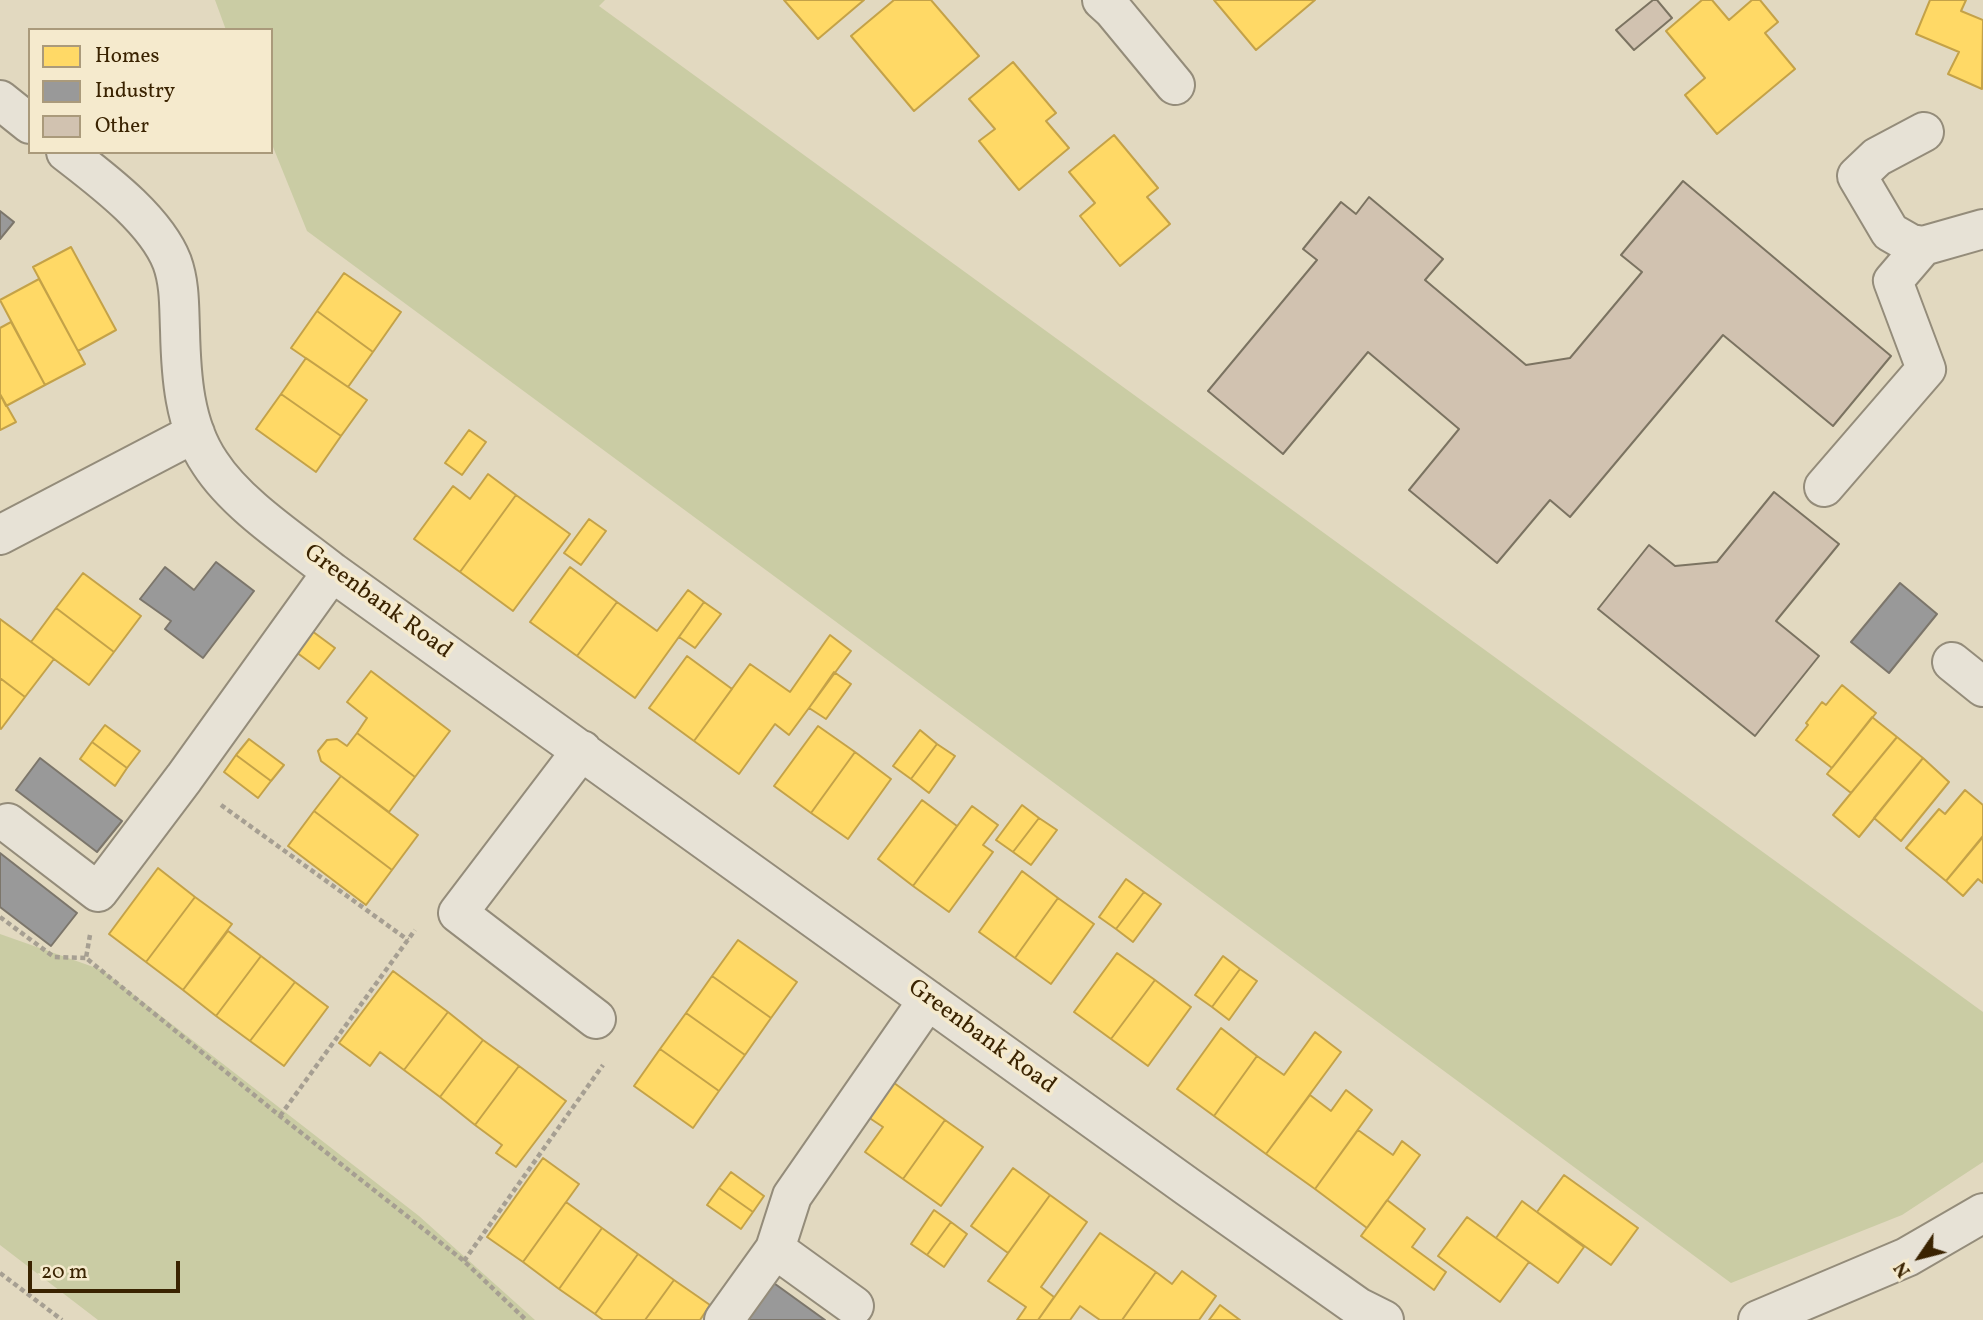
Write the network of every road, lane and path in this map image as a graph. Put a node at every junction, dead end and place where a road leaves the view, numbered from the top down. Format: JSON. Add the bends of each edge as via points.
{"nodes":[{"id":1,"x":1102,"y":0,"type":"edge"},
{"id":2,"x":1175,"y":85,"type":"dead end"},
{"id":3,"x":0,"y":100,"type":"edge"},
{"id":4,"x":28,"y":122,"type":"edge"},
{"id":5,"x":1924,"y":132,"type":"dead end"},
{"id":6,"x":80,"y":163,"type":"edge"},
{"id":7,"x":1983,"y":229,"type":"edge"},
{"id":8,"x":1923,"y":246,"type":"junction"},
{"id":9,"x":195,"y":433,"type":"junction"},
{"id":10,"x":1824,"y":487,"type":"dead end"},
{"id":11,"x":0,"y":535,"type":"edge"},
{"id":12,"x":332,"y":572,"type":"junction"},
{"id":13,"x":1952,"y":662,"type":"dead end"},
{"id":14,"x":1983,"y":687,"type":"edge"},
{"id":15,"x":582,"y":750,"type":"junction"},
{"id":16,"x":184,"y":778,"type":"junction"},
{"id":17,"x":8,"y":823,"type":"dead end"},
{"id":18,"x":98,"y":892,"type":"junction"},
{"id":19,"x":458,"y":913,"type":"junction"},
{"id":20,"x":0,"y":917,"type":"edge"},
{"id":21,"x":408,"y":940,"type":"junction"},
{"id":22,"x":86,"y":958,"type":"junction"},
{"id":23,"x":928,"y":1000,"type":"junction"},
{"id":24,"x":596,"y":1019,"type":"joint"},
{"id":25,"x":281,"y":1116,"type":"junction"},
{"id":26,"x":1983,"y":1213,"type":"edge"},
{"id":27,"x":775,"y":1249,"type":"junction"},
{"id":28,"x":464,"y":1261,"type":"junction"},
{"id":29,"x":0,"y":1273,"type":"edge"},
{"id":30,"x":854,"y":1306,"type":"dead end"},
{"id":31,"x":62,"y":1320,"type":"edge"},
{"id":32,"x":526,"y":1320,"type":"edge"},
{"id":33,"x":724,"y":1320,"type":"edge"},
{"id":34,"x":1384,"y":1320,"type":"edge"},
{"id":35,"x":1758,"y":1320,"type":"edge"}],
"edges":[{"from":1,"to":2,"type":"street"},
{"from":3,"to":4,"type":"street"},
{"from":5,"to":8,"type":"street","via":[[1877,157],[1857,176],[1890,232]]},
{"from":6,"to":9,"type":"street","name":"Greenbank Road","via":[[155,233],[171,260],[179,286],[181,368]]},
{"from":7,"to":8,"type":"street"},
{"from":8,"to":10,"type":"street","via":[[1893,281],[1926,369]]},
{"from":9,"to":11,"type":"street"},
{"from":9,"to":12,"type":"street","name":"Greenbank Road","via":[[209,463],[230,488]]},
{"from":12,"to":15,"type":"street","name":"Greenbank Road"},
{"from":12,"to":16,"type":"street"},
{"from":13,"to":14,"type":"street"},
{"from":15,"to":19,"type":"street"},
{"from":15,"to":23,"type":"street","name":"Greenbank Road"},
{"from":16,"to":18,"type":"street"},
{"from":16,"to":21,"type":"path"},
{"from":17,"to":18,"type":"street"},
{"from":18,"to":22,"type":"path"},
{"from":19,"to":21,"type":"path","via":[[421,922]]},
{"from":19,"to":24,"type":"street"},
{"from":20,"to":22,"type":"path","via":[[54,957]]},
{"from":21,"to":25,"type":"path"},
{"from":22,"to":25,"type":"path"},
{"from":23,"to":27,"type":"street","via":[[792,1196]]},
{"from":23,"to":34,"type":"street","name":"Greenbank Road","via":[[1335,1291]]},
{"from":24,"to":28,"type":"path","via":[[605,1062]]},
{"from":25,"to":28,"type":"path"},
{"from":26,"to":35,"type":"street","via":[[1907,1256]]},
{"from":27,"to":30,"type":"street"},
{"from":27,"to":33,"type":"street"},
{"from":28,"to":32,"type":"path"},
{"from":29,"to":31,"type":"path"}]}
